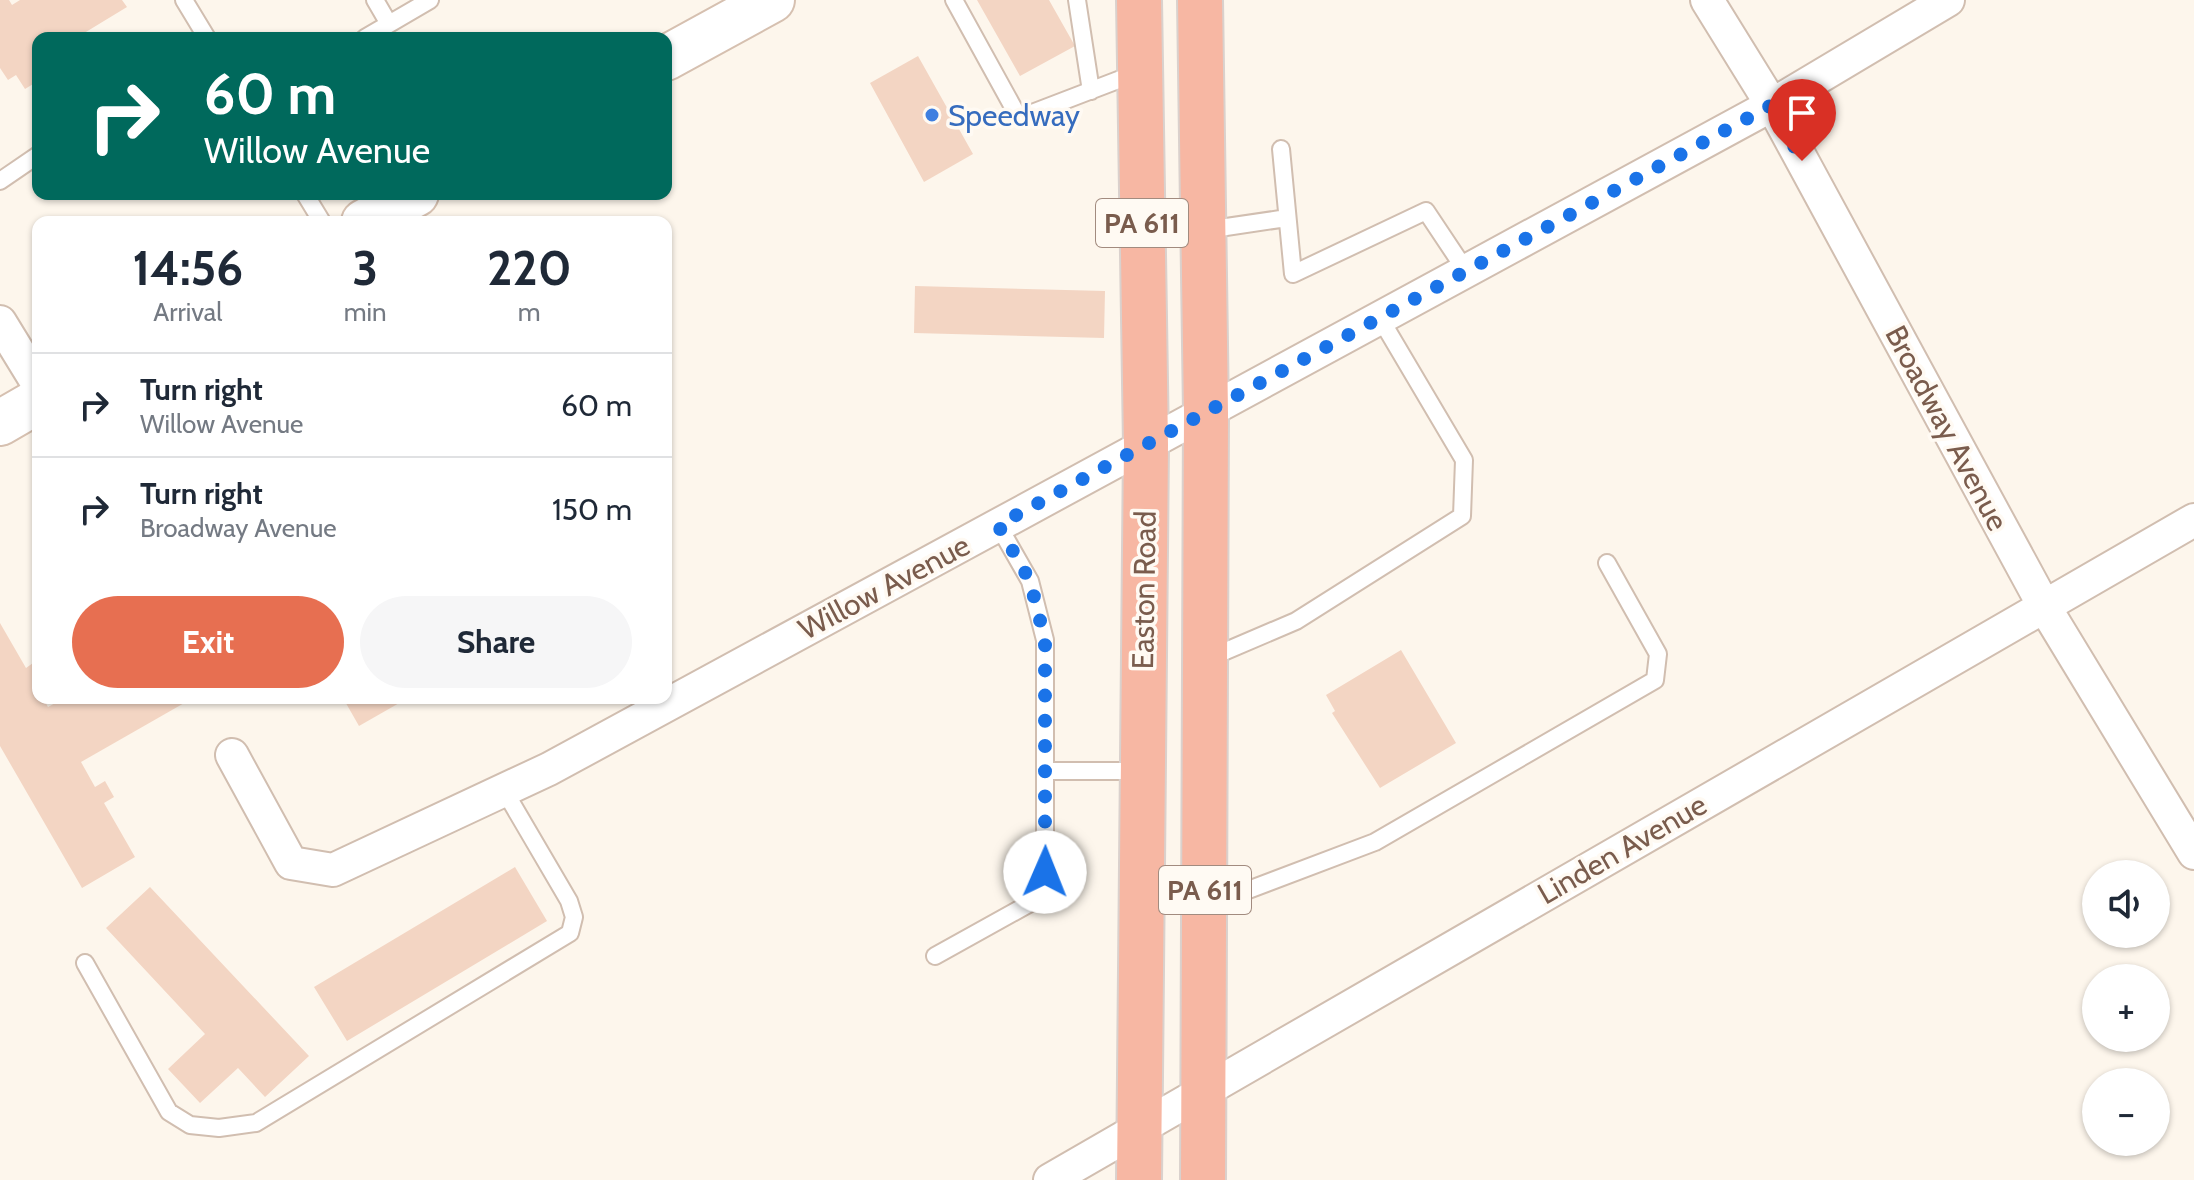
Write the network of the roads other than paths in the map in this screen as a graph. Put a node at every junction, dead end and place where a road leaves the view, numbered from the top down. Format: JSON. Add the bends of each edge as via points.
{"nodes":[{"id":1,"x":184,"y":0,"type":"edge"},
{"id":2,"x":375,"y":0,"type":"edge"},
{"id":3,"x":430,"y":0,"type":"edge"},
{"id":4,"x":772,"y":0,"type":"edge"},
{"id":5,"x":954,"y":0,"type":"edge"},
{"id":6,"x":1077,"y":0,"type":"edge"},
{"id":7,"x":1139,"y":0,"type":"edge"},
{"id":8,"x":1200,"y":0,"type":"edge"},
{"id":9,"x":1707,"y":0,"type":"edge"},
{"id":10,"x":1948,"y":0,"type":"edge"},
{"id":11,"x":389,"y":24,"type":"junction"},
{"id":12,"x":203,"y":32,"type":"edge"},
{"id":13,"x":375,"y":32,"type":"edge"},
{"id":14,"x":672,"y":55,"type":"edge"},
{"id":15,"x":1140,"y":72,"type":"junction"},
{"id":16,"x":1091,"y":91,"type":"junction"},
{"id":17,"x":1772,"y":105,"type":"junction"},
{"id":18,"x":1281,"y":149,"type":"dead end"},
{"id":19,"x":32,"y":159,"type":"edge"},
{"id":20,"x":0,"y":181,"type":"edge"},
{"id":21,"x":405,"y":200,"type":"edge"},
{"id":22,"x":375,"y":216,"type":"edge"},
{"id":23,"x":1287,"y":218,"type":"junction"},
{"id":24,"x":1203,"y":231,"type":"junction"},
{"id":25,"x":1466,"y":271,"type":"junction"},
{"id":26,"x":1380,"y":318,"type":"junction"},
{"id":27,"x":0,"y":322,"type":"edge"},
{"id":28,"x":32,"y":374,"type":"edge"},
{"id":29,"x":32,"y":404,"type":"edge"},
{"id":30,"x":1206,"y":413,"type":"junction"},
{"id":31,"x":0,"y":423,"type":"edge"},
{"id":32,"x":1146,"y":445,"type":"junction"},
{"id":33,"x":2194,"y":520,"type":"edge"},
{"id":34,"x":998,"y":525,"type":"junction"},
{"id":35,"x":1607,"y":563,"type":"dead end"},
{"id":36,"x":2044,"y":606,"type":"junction"},
{"id":37,"x":1206,"y":660,"type":"junction"},
{"id":38,"x":672,"y":702,"type":"edge"},
{"id":39,"x":669,"y":704,"type":"edge"},
{"id":40,"x":232,"y":755,"type":"dead end"},
{"id":41,"x":1046,"y":771,"type":"junction"},
{"id":42,"x":1142,"y":771,"type":"junction"},
{"id":43,"x":504,"y":790,"type":"junction"},
{"id":44,"x":2194,"y":853,"type":"edge"},
{"id":45,"x":1205,"y":907,"type":"junction"},
{"id":46,"x":935,"y":956,"type":"dead end"},
{"id":47,"x":85,"y":963,"type":"dead end"},
{"id":48,"x":1205,"y":1090,"type":"junction"},
{"id":49,"x":1138,"y":1128,"type":"junction"},
{"id":50,"x":1050,"y":1180,"type":"edge"},
{"id":51,"x":1139,"y":1180,"type":"edge"},
{"id":52,"x":1203,"y":1180,"type":"edge"}],
"edges":[{"from":1,"to":12,"type":"lane"},
{"from":2,"to":11,"type":"lane"},
{"from":3,"to":11,"type":"lane"},
{"from":4,"to":14,"type":"main road"},
{"from":5,"to":16,"type":"lane","via":[[1019,118]]},
{"from":6,"to":16,"type":"lane"},
{"from":7,"to":15,"type":"highway","name":"Easton Road","number":"PA 611"},
{"from":8,"to":24,"type":"highway","name":"Easton Road","number":"PA 611"},
{"from":9,"to":17,"type":"street","name":"Broadway Avenue"},
{"from":10,"to":17,"type":"street","name":"Willow Avenue"},
{"from":11,"to":13,"type":"lane"},
{"from":15,"to":16,"type":"lane"},
{"from":15,"to":32,"type":"highway","name":"Easton Road","number":"PA 611"},
{"from":17,"to":25,"type":"street","name":"Willow Avenue"},
{"from":17,"to":36,"type":"street","name":"Broadway Avenue"},
{"from":18,"to":23,"type":"lane"},
{"from":19,"to":20,"type":"lane"},
{"from":21,"to":22,"type":"main road"},
{"from":23,"to":24,"type":"lane"},
{"from":23,"to":25,"type":"lane","via":[[1293,274],[1426,211]]},
{"from":24,"to":30,"type":"highway","name":"Easton Road","number":"PA 611"},
{"from":25,"to":26,"type":"street","name":"Willow Avenue"},
{"from":26,"to":30,"type":"street","name":"Willow Avenue"},
{"from":26,"to":37,"type":"lane","via":[[1464,460],[1462,516],[1296,621]]},
{"from":27,"to":28,"type":"street"},
{"from":29,"to":31,"type":"main road"},
{"from":30,"to":32,"type":"street","name":"Willow Avenue"},
{"from":30,"to":37,"type":"highway","name":"Easton Road","number":"PA 611"},
{"from":32,"to":34,"type":"street","name":"Willow Avenue"},
{"from":32,"to":42,"type":"highway","name":"Easton Road","number":"PA 611"},
{"from":33,"to":36,"type":"street","name":"Linden Avenue"},
{"from":34,"to":38,"type":"street","name":"Willow Avenue"},
{"from":34,"to":41,"type":"lane","via":[[1030,581],[1045,640]]},
{"from":35,"to":45,"type":"lane","via":[[1658,654],[1655,680],[1375,842]]},
{"from":36,"to":44,"type":"street","name":"Broadway Avenue"},
{"from":36,"to":48,"type":"street","name":"Linden Avenue"},
{"from":37,"to":45,"type":"highway","name":"Easton Road","number":"PA 611"},
{"from":39,"to":43,"type":"street","name":"Willow Avenue"},
{"from":40,"to":43,"type":"street","name":"Willow Avenue","via":[[291,863],[333,870]]},
{"from":41,"to":42,"type":"lane"},
{"from":41,"to":46,"type":"lane","via":[[1045,872],[1034,901]]},
{"from":42,"to":49,"type":"highway","name":"Easton Road","number":"PA 611"},
{"from":43,"to":47,"type":"lane","via":[[569,901],[574,917],[570,933],[256,1123],[190,1125],[169,1112]]},
{"from":45,"to":48,"type":"highway","name":"Easton Road","number":"PA 611"},
{"from":48,"to":49,"type":"street","name":"Linden Avenue"},
{"from":48,"to":52,"type":"highway","name":"Easton Road","number":"PA 611"},
{"from":49,"to":50,"type":"street","name":"Linden Avenue"},
{"from":49,"to":51,"type":"highway","name":"Easton Road","number":"PA 611"}]}
